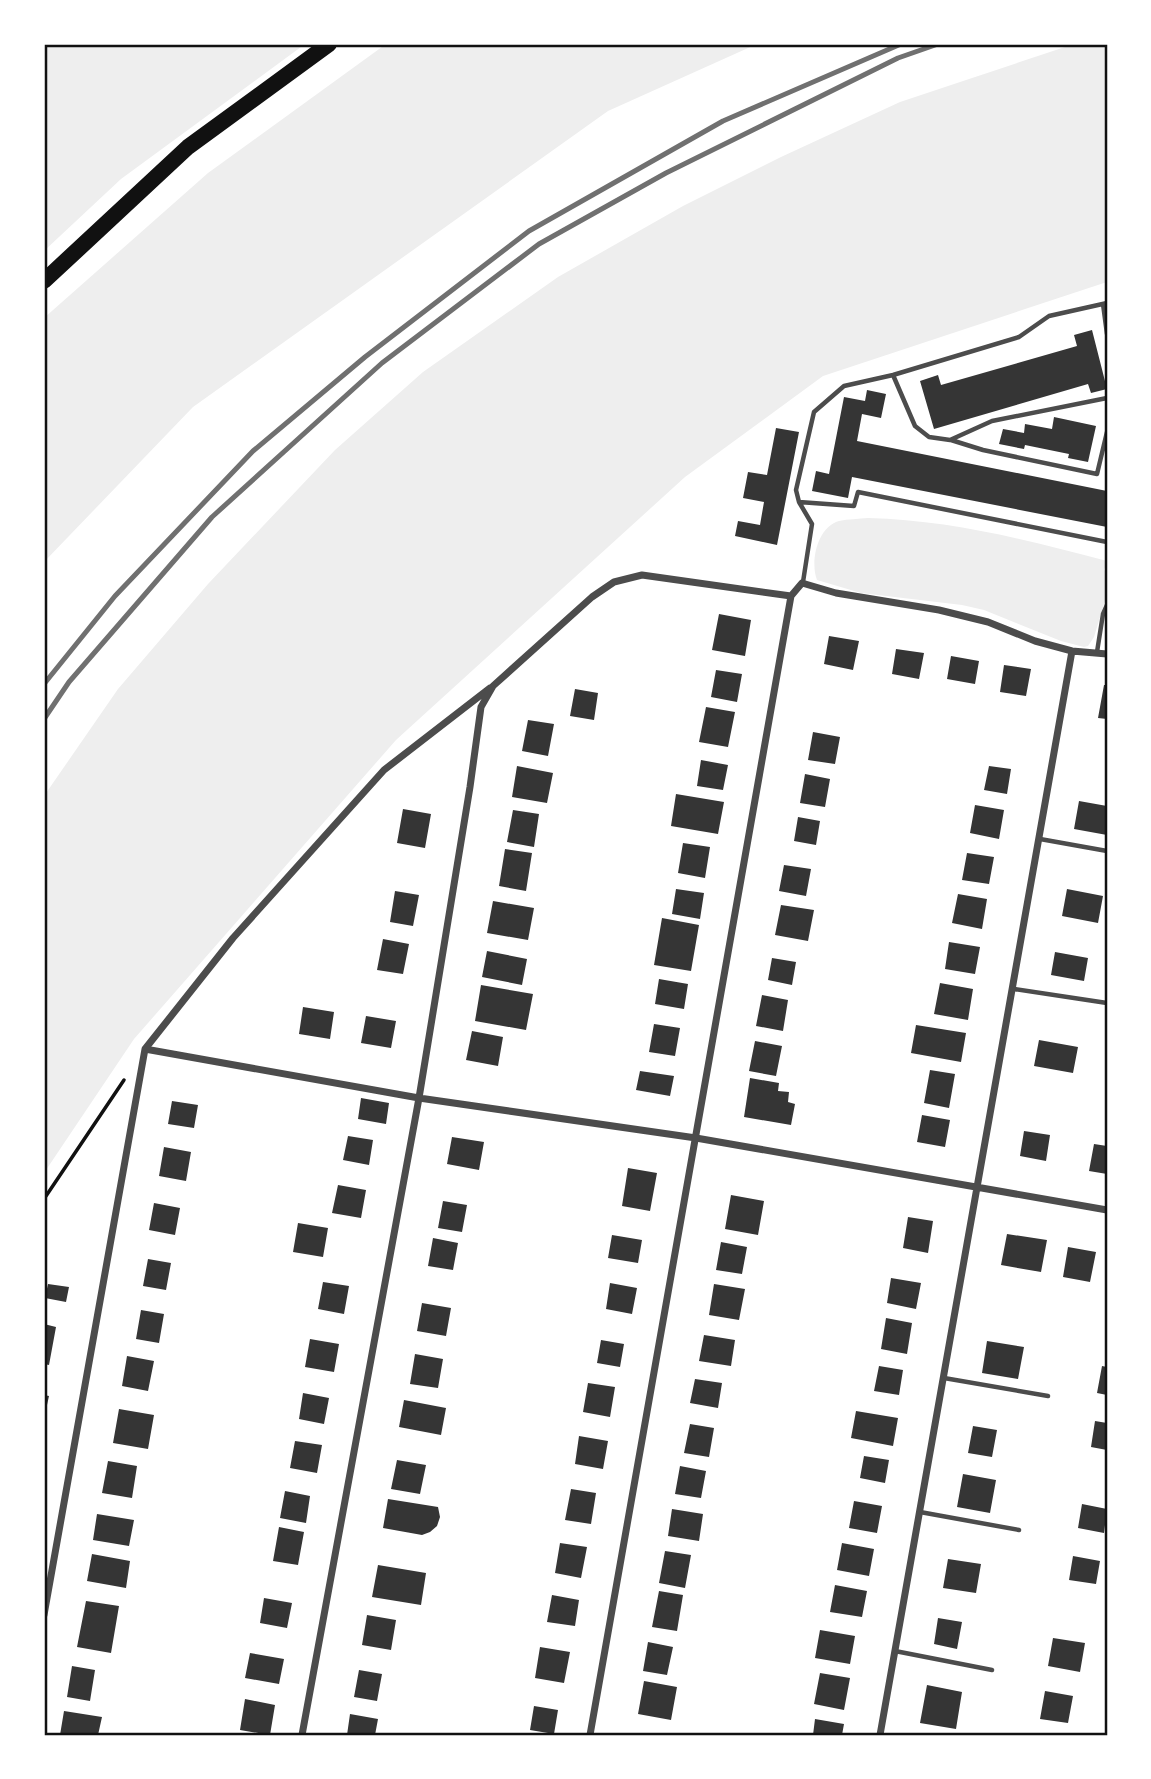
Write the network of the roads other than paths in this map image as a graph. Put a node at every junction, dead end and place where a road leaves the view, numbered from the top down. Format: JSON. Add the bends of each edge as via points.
{"nodes":[{"id":1,"x":328,"y":44,"type":"edge"},
{"id":2,"x":44,"y":281,"type":"edge"},
{"id":3,"x":1105,"y":304,"type":"edge"},
{"id":4,"x":1107,"y":334,"type":"edge"},
{"id":5,"x":893,"y":375,"type":"junction"},
{"id":6,"x":1107,"y":397,"type":"edge"},
{"id":7,"x":1107,"y":432,"type":"edge"},
{"id":8,"x":950,"y":440,"type":"junction"},
{"id":9,"x":799,"y":502,"type":"junction"},
{"id":10,"x":1107,"y":542,"type":"edge"},
{"id":11,"x":803,"y":583,"type":"junction"},
{"id":12,"x":791,"y":596,"type":"junction"},
{"id":13,"x":1107,"y":605,"type":"edge"},
{"id":14,"x":1072,"y":651,"type":"junction"},
{"id":15,"x":1097,"y":652,"type":"junction"},
{"id":16,"x":1107,"y":654,"type":"edge"},
{"id":17,"x":494,"y":686,"type":"junction"},
{"id":18,"x":1040,"y":839,"type":"junction"},
{"id":19,"x":1107,"y":851,"type":"edge"},
{"id":20,"x":1014,"y":989,"type":"junction"},
{"id":21,"x":1107,"y":1003,"type":"edge"},
{"id":22,"x":145,"y":1049,"type":"junction"},
{"id":23,"x":419,"y":1098,"type":"junction"},
{"id":24,"x":696,"y":1138,"type":"junction"},
{"id":25,"x":979,"y":1189,"type":"junction"},
{"id":26,"x":1107,"y":1210,"type":"edge"},
{"id":27,"x":944,"y":1378,"type":"junction"},
{"id":28,"x":1048,"y":1396,"type":"dead end"},
{"id":29,"x":920,"y":1512,"type":"junction"},
{"id":30,"x":1019,"y":1530,"type":"dead end"},
{"id":31,"x":44,"y":1615,"type":"edge"},
{"id":32,"x":895,"y":1651,"type":"junction"},
{"id":33,"x":992,"y":1670,"type":"dead end"},
{"id":34,"x":302,"y":1735,"type":"edge"},
{"id":35,"x":590,"y":1735,"type":"edge"},
{"id":36,"x":880,"y":1735,"type":"edge"}],
"edges":[{"from":1,"to":2,"type":"main road","via":[[188,147]]},
{"from":3,"to":4,"type":"lane"},
{"from":3,"to":5,"type":"lane","via":[[1049,316],[1019,337]]},
{"from":5,"to":8,"type":"lane","via":[[915,426],[929,437]]},
{"from":5,"to":9,"type":"lane","via":[[844,386],[814,412],[796,490]]},
{"from":6,"to":8,"type":"lane","via":[[992,421]]},
{"from":7,"to":8,"type":"lane","via":[[1097,474]]},
{"from":9,"to":10,"type":"lane","via":[[854,506],[858,492]]},
{"from":9,"to":11,"type":"lane","via":[[811,524]]},
{"from":11,"to":12,"type":"street"},
{"from":11,"to":14,"type":"street","via":[[988,622]]},
{"from":12,"to":17,"type":"street","via":[[642,575],[614,582]]},
{"from":12,"to":24,"type":"street"},
{"from":13,"to":15,"type":"lane"},
{"from":14,"to":15,"type":"street"},
{"from":14,"to":18,"type":"street"},
{"from":15,"to":16,"type":"street"},
{"from":17,"to":22,"type":"street","via":[[384,770],[233,938]]},
{"from":17,"to":23,"type":"street","via":[[481,707]]},
{"from":18,"to":19,"type":"lane"},
{"from":18,"to":20,"type":"street"},
{"from":20,"to":21,"type":"lane"},
{"from":20,"to":25,"type":"street"},
{"from":22,"to":23,"type":"street"},
{"from":22,"to":31,"type":"street"},
{"from":23,"to":24,"type":"street"},
{"from":23,"to":34,"type":"street"},
{"from":24,"to":25,"type":"street"},
{"from":24,"to":35,"type":"street"},
{"from":25,"to":26,"type":"street"},
{"from":25,"to":27,"type":"street"},
{"from":27,"to":28,"type":"lane"},
{"from":27,"to":29,"type":"street"},
{"from":29,"to":30,"type":"lane"},
{"from":29,"to":32,"type":"street"},
{"from":32,"to":33,"type":"lane"},
{"from":32,"to":36,"type":"street"}]}
